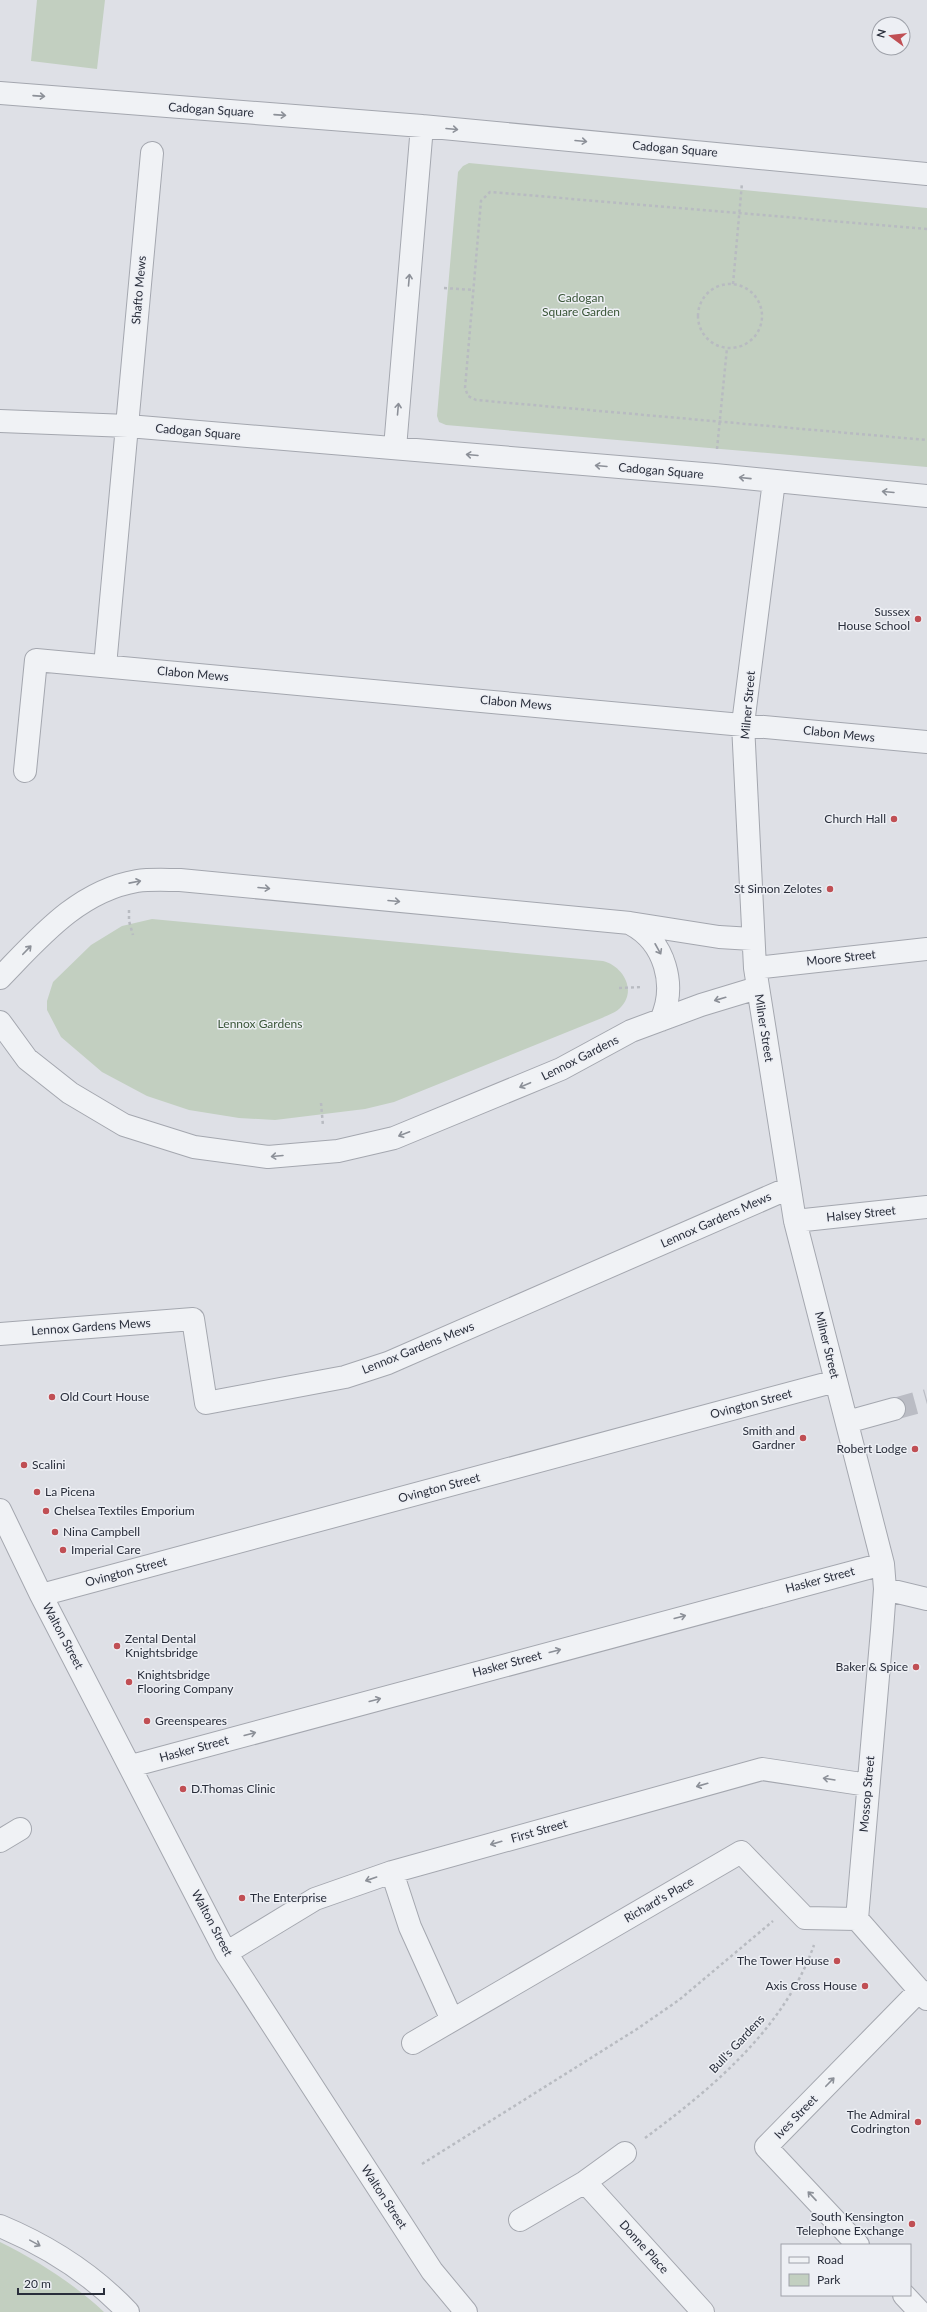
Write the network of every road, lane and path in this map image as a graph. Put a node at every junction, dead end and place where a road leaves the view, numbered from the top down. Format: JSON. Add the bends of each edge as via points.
{"nodes":[{"id":1,"x":0,"y":93,"type":"edge"},
{"id":2,"x":422,"y":126,"type":"junction"},
{"id":3,"x":152,"y":153,"type":"dead end"},
{"id":4,"x":927,"y":174,"type":"edge"},
{"id":5,"x":742,"y":190,"type":"dead end"},
{"id":6,"x":739,"y":213,"type":"junction"},
{"id":7,"x":927,"y":229,"type":"edge"},
{"id":8,"x":733,"y":284,"type":"junction"},
{"id":9,"x":444,"y":288,"type":"dead end"},
{"id":10,"x":474,"y":290,"type":"junction"},
{"id":11,"x":727,"y":348,"type":"junction"},
{"id":12,"x":0,"y":421,"type":"edge"},
{"id":13,"x":720,"y":422,"type":"junction"},
{"id":14,"x":128,"y":426,"type":"junction"},
{"id":15,"x":927,"y":440,"type":"edge"},
{"id":16,"x":395,"y":448,"type":"junction"},
{"id":17,"x":718,"y":448,"type":"dead end"},
{"id":18,"x":774,"y":481,"type":"junction"},
{"id":19,"x":927,"y":496,"type":"edge"},
{"id":20,"x":105,"y":666,"type":"junction"},
{"id":21,"x":743,"y":724,"type":"junction"},
{"id":22,"x":927,"y":742,"type":"edge"},
{"id":23,"x":25,"y":771,"type":"dead end"},
{"id":24,"x":630,"y":923,"type":"junction"},
{"id":25,"x":129,"y":924,"type":"dead end"},
{"id":26,"x":133,"y":935,"type":"dead end"},
{"id":27,"x":752,"y":939,"type":"junction"},
{"id":28,"x":927,"y":949,"type":"edge"},
{"id":29,"x":0,"y":978,"type":"edge"},
{"id":30,"x":756,"y":978,"type":"junction"},
{"id":31,"x":619,"y":988,"type":"dead end"},
{"id":32,"x":628,"y":988,"type":"dead end"},
{"id":33,"x":661,"y":1020,"type":"junction"},
{"id":34,"x":0,"y":1022,"type":"edge"},
{"id":35,"x":321,"y":1103,"type":"dead end"},
{"id":36,"x":322,"y":1115,"type":"dead end"},
{"id":37,"x":789,"y":1188,"type":"junction"},
{"id":38,"x":927,"y":1207,"type":"edge"},
{"id":39,"x":795,"y":1221,"type":"junction"},
{"id":40,"x":0,"y":1334,"type":"edge"},
{"id":41,"x":836,"y":1381,"type":"junction"},
{"id":42,"x":894,"y":1409,"type":"tunnel mouth"},
{"id":43,"x":847,"y":1422,"type":"junction"},
{"id":44,"x":0,"y":1510,"type":"edge"},
{"id":45,"x":883,"y":1564,"type":"junction"},
{"id":46,"x":885,"y":1589,"type":"junction"},
{"id":47,"x":41,"y":1595,"type":"junction"},
{"id":48,"x":927,"y":1599,"type":"edge"},
{"id":49,"x":131,"y":1766,"type":"junction"},
{"id":50,"x":868,"y":1785,"type":"junction"},
{"id":51,"x":20,"y":1829,"type":"dead end"},
{"id":52,"x":0,"y":1841,"type":"edge"},
{"id":53,"x":392,"y":1872,"type":"junction"},
{"id":54,"x":799,"y":1912,"type":"junction"},
{"id":55,"x":857,"y":1919,"type":"junction"},
{"id":56,"x":226,"y":1953,"type":"junction"},
{"id":57,"x":924,"y":1994,"type":"edge"},
{"id":58,"x":452,"y":2020,"type":"junction"},
{"id":59,"x":413,"y":2042,"type":"dead end"},
{"id":60,"x":625,"y":2153,"type":"joint"},
{"id":61,"x":422,"y":2164,"type":"dead end"},
{"id":62,"x":585,"y":2182,"type":"junction"},
{"id":63,"x":520,"y":2220,"type":"dead end"},
{"id":64,"x":0,"y":2226,"type":"edge"},
{"id":65,"x":857,"y":2244,"type":"edge"},
{"id":66,"x":905,"y":2296,"type":"edge"},
{"id":67,"x":128,"y":2312,"type":"edge"},
{"id":68,"x":466,"y":2312,"type":"edge"},
{"id":69,"x":703,"y":2312,"type":"edge"},
{"id":70,"x":920,"y":2312,"type":"edge"}],
"edges":[{"from":1,"to":2,"type":"street","name":"Cadogan Square","one_way":true},
{"from":2,"to":4,"type":"street","name":"Cadogan Square","one_way":true},
{"from":16,"to":2,"type":"street","one_way":true},
{"from":3,"to":14,"type":"street","name":"Shafto Mews"},
{"from":5,"to":6,"type":"path"},
{"from":6,"to":7,"type":"path"},
{"from":6,"to":8,"type":"path"},
{"from":6,"to":10,"type":"path","via":[[490,192],[481,201]]},
{"from":8,"to":11,"type":"path","via":[[714,289],[701,303],[699,313],[703,332],[717,345]]},
{"from":8,"to":11,"type":"path","via":[[751,292],[761,309],[762,318],[760,328],[754,337],[737,347]]},
{"from":9,"to":10,"type":"path"},
{"from":10,"to":13,"type":"path","via":[[465,388],[472,399]]},
{"from":11,"to":13,"type":"path"},
{"from":12,"to":14,"type":"street","name":"Cadogan Square"},
{"from":13,"to":15,"type":"path"},
{"from":13,"to":17,"type":"path"},
{"from":14,"to":16,"type":"street","name":"Cadogan Square"},
{"from":14,"to":20,"type":"street"},
{"from":18,"to":16,"type":"street","name":"Cadogan Square","one_way":true},
{"from":19,"to":18,"type":"street","name":"Cadogan Square","one_way":true},
{"from":18,"to":21,"type":"street","name":"Milner Street"},
{"from":20,"to":21,"type":"street","name":"Clabon Mews"},
{"from":20,"to":23,"type":"street","name":"Clabon Mews","via":[[36,660]]},
{"from":21,"to":22,"type":"street","name":"Clabon Mews"},
{"from":21,"to":27,"type":"street","name":"Milner Street"},
{"from":24,"to":27,"type":"street","via":[[719,937]]},
{"from":29,"to":24,"type":"street","one_way":true,"via":[[52,925],[84,902],[111,889],[138,881],[180,880]]},
{"from":24,"to":33,"type":"street","one_way":true,"via":[[653,941],[666,969],[668,995]]},
{"from":25,"to":26,"type":"path"},
{"from":27,"to":30,"type":"street","name":"Milner Street"},
{"from":28,"to":30,"type":"street","name":"Moore Street"},
{"from":30,"to":33,"type":"street","name":"Lennox Gardens","one_way":true},
{"from":30,"to":37,"type":"street","name":"Milner Street"},
{"from":31,"to":32,"type":"path"},
{"from":33,"to":34,"type":"street","name":"Lennox Gardens","one_way":true,"via":[[631,1031],[561,1070],[394,1138],[338,1151],[268,1157],[194,1147],[124,1124],[70,1094],[28,1059]]},
{"from":35,"to":36,"type":"path"},
{"from":37,"to":39,"type":"street","name":"Milner Street"},
{"from":37,"to":40,"type":"street","name":"Lennox Gardens Mews","via":[[388,1363],[345,1377],[253,1395],[206,1403],[193,1319]]},
{"from":38,"to":39,"type":"street","name":"Halsey Street"},
{"from":39,"to":41,"type":"street","name":"Milner Street"},
{"from":41,"to":43,"type":"street","name":"Milner Street"},
{"from":41,"to":47,"type":"street","name":"Ovington Street"},
{"from":42,"to":43,"type":"street"},
{"from":43,"to":45,"type":"street","name":"Milner Street"},
{"from":44,"to":47,"type":"street","name":"Walton Street"},
{"from":45,"to":46,"type":"street","name":"Mossop Street"},
{"from":49,"to":45,"type":"street","name":"Hasker Street","one_way":true},
{"from":46,"to":48,"type":"street"},
{"from":46,"to":50,"type":"street","name":"Mossop Street"},
{"from":47,"to":49,"type":"street","name":"Walton Street"},
{"from":49,"to":56,"type":"street","name":"Walton Street"},
{"from":50,"to":53,"type":"street","name":"First Street","one_way":true,"via":[[762,1769]]},
{"from":50,"to":55,"type":"street","name":"Mossop Street"},
{"from":51,"to":52,"type":"street"},
{"from":53,"to":56,"type":"street","name":"First Street","one_way":true,"via":[[315,1899]]},
{"from":53,"to":58,"type":"street","via":[[410,1927]]},
{"from":54,"to":55,"type":"street"},
{"from":54,"to":58,"type":"street","name":"Richard's Place","via":[[741,1852]]},
{"from":54,"to":60,"type":"path","name":"Bull's Gardens","via":[[815,1942],[805,1970],[775,2018],[716,2081],[675,2116]]},
{"from":54,"to":61,"type":"path","via":[[637,2029]]},
{"from":55,"to":57,"type":"street"},
{"from":56,"to":68,"type":"street","name":"Walton Street","via":[[432,2271]]},
{"from":65,"to":57,"type":"street","name":"Ives Street","one_way":true,"via":[[766,2147]]},
{"from":58,"to":59,"type":"street","name":"Richard's Place"},
{"from":60,"to":62,"type":"street"},
{"from":62,"to":63,"type":"street"},
{"from":62,"to":69,"type":"street","name":"Donne Place"},
{"from":64,"to":67,"type":"street","one_way":true,"via":[[60,2256],[112,2294]]},
{"from":66,"to":70,"type":"street"}]}
